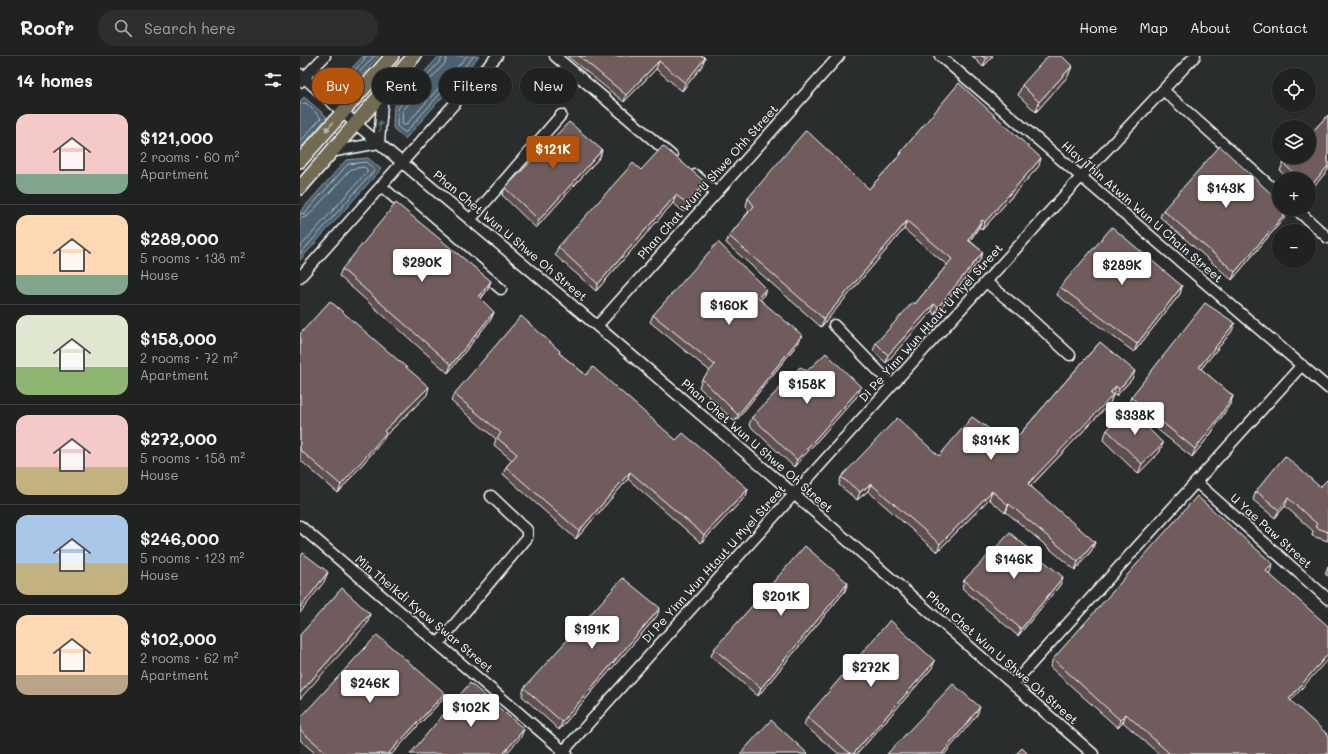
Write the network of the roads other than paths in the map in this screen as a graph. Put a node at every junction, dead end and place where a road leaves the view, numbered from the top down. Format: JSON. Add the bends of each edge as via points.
{"nodes":[{"id":1,"x":325,"y":56,"type":"edge"},
{"id":2,"x":392,"y":56,"type":"edge"},
{"id":3,"x":414,"y":56,"type":"edge"},
{"id":4,"x":496,"y":56,"type":"edge"},
{"id":5,"x":555,"y":56,"type":"edge"},
{"id":6,"x":839,"y":56,"type":"edge"},
{"id":7,"x":940,"y":56,"type":"edge"},
{"id":8,"x":1195,"y":56,"type":"edge"},
{"id":9,"x":403,"y":68,"type":"edge"},
{"id":10,"x":302,"y":78,"type":"edge"},
{"id":11,"x":1163,"y":90,"type":"junction"},
{"id":12,"x":372,"y":104,"type":"edge"},
{"id":13,"x":382,"y":104,"type":"edge"},
{"id":14,"x":342,"y":112,"type":"junction"},
{"id":15,"x":561,"y":115,"type":"dead end"},
{"id":16,"x":356,"y":124,"type":"junction"},
{"id":17,"x":379,"y":143,"type":"junction"},
{"id":18,"x":330,"y":152,"type":"junction"},
{"id":19,"x":300,"y":161,"type":"edge"},
{"id":20,"x":401,"y":162,"type":"junction"},
{"id":21,"x":1081,"y":177,"type":"junction"},
{"id":22,"x":381,"y":186,"type":"junction"},
{"id":23,"x":300,"y":188,"type":"edge"},
{"id":24,"x":1272,"y":188,"type":"edge"},
{"id":25,"x":716,"y":193,"type":"junction"},
{"id":26,"x":1304,"y":216,"type":"edge"},
{"id":27,"x":470,"y":220,"type":"junction"},
{"id":28,"x":1328,"y":238,"type":"edge"},
{"id":29,"x":300,"y":277,"type":"edge"},
{"id":30,"x":986,"y":282,"type":"junction"},
{"id":31,"x":501,"y":289,"type":"dead end"},
{"id":32,"x":834,"y":325,"type":"dead end"},
{"id":33,"x":597,"y":326,"type":"junction"},
{"id":34,"x":1070,"y":355,"type":"dead end"},
{"id":35,"x":1302,"y":365,"type":"junction"},
{"id":36,"x":892,"y":385,"type":"junction"},
{"id":37,"x":1328,"y":388,"type":"edge"},
{"id":38,"x":1196,"y":482,"type":"junction"},
{"id":39,"x":795,"y":495,"type":"junction"},
{"id":40,"x":491,"y":496,"type":"dead end"},
{"id":41,"x":300,"y":526,"type":"edge"},
{"id":42,"x":1328,"y":599,"type":"edge"},
{"id":43,"x":438,"y":644,"type":"junction"},
{"id":44,"x":1013,"y":684,"type":"junction"},
{"id":45,"x":564,"y":753,"type":"edge"},
{"id":46,"x":1093,"y":754,"type":"edge"}],
"edges":[{"from":1,"to":10,"type":"street"},
{"from":2,"to":14,"type":"main road"},
{"from":3,"to":9,"type":"main road"},
{"from":4,"to":20,"type":"street"},
{"from":5,"to":25,"type":"street"},
{"from":6,"to":25,"type":"street","name":"Phan Chat Wun U Shwe Ohh Street"},
{"from":7,"to":21,"type":"street","name":"Hlay Thin Atwin Wun U Chain Street"},
{"from":8,"to":11,"type":"street","name":"Di Pe Yinn Wun Htaut U Myel Street"},
{"from":10,"to":14,"type":"street","name":"Phan Chet Wun U Shwe Oh Street"},
{"from":11,"to":21,"type":"street","name":"Di Pe Yinn Wun Htaut U Myel Street"},
{"from":11,"to":24,"type":"street"},
{"from":12,"to":16,"type":"main road"},
{"from":17,"to":13,"type":"street","one_way":true},
{"from":14,"to":16,"type":"street","name":"Phan Chet Wun U Shwe Oh Street"},
{"from":14,"to":19,"type":"main road","one_way":true},
{"from":15,"to":27,"type":"street"},
{"from":16,"to":17,"type":"street","name":"Phan Chet Wun U Shwe Oh Street"},
{"from":16,"to":18,"type":"main road"},
{"from":17,"to":18,"type":"street"},
{"from":17,"to":20,"type":"street","name":"Phan Chet Wun U Shwe Oh Street"},
{"from":18,"to":23,"type":"main road"},
{"from":20,"to":22,"type":"street"},
{"from":20,"to":27,"type":"street","name":"Phan Chet Wun U Shwe Oh Street"},
{"from":21,"to":30,"type":"street","name":"Di Pe Yinn Wun Htaut U Myel Street"},
{"from":21,"to":35,"type":"street","name":"Hlay Thin Atwin Wun U Chain Street"},
{"from":22,"to":29,"type":"street"},
{"from":22,"to":31,"type":"street"},
{"from":25,"to":33,"type":"street","name":"Phan Chat Wun U Shwe Ohh Street"},
{"from":26,"to":28,"type":"street"},
{"from":27,"to":33,"type":"street","name":"Phan Chet Wun U Shwe Oh Street"},
{"from":30,"to":34,"type":"street"},
{"from":30,"to":36,"type":"street","name":"Di Pe Yinn Wun Htaut U Myel Street"},
{"from":32,"to":36,"type":"street"},
{"from":33,"to":39,"type":"street","name":"Phan Chet Wun U Shwe Oh Street"},
{"from":35,"to":37,"type":"street","name":"Hlay Thin Atwin Wun U Chain Street"},
{"from":35,"to":38,"type":"street"},
{"from":36,"to":39,"type":"street","name":"Di Pe Yinn Wun Htaut U Myel Street"},
{"from":38,"to":42,"type":"street","name":"U Yae Paw Street"},
{"from":38,"to":44,"type":"street"},
{"from":39,"to":44,"type":"street","name":"Phan Chet Wun U Shwe Oh Street"},
{"from":39,"to":45,"type":"street","name":"Di Pe Yinn Wun Htaut U Myel Street"},
{"from":40,"to":43,"type":"street","via":[[527,530],[527,538]]},
{"from":41,"to":43,"type":"street","name":"Min Theikdi Kyaw Swar Street"},
{"from":43,"to":45,"type":"street","name":"Min Theikdi Kyaw Swar Street"},
{"from":44,"to":46,"type":"street","name":"Phan Chet Wun U Shwe Oh Street"}]}
